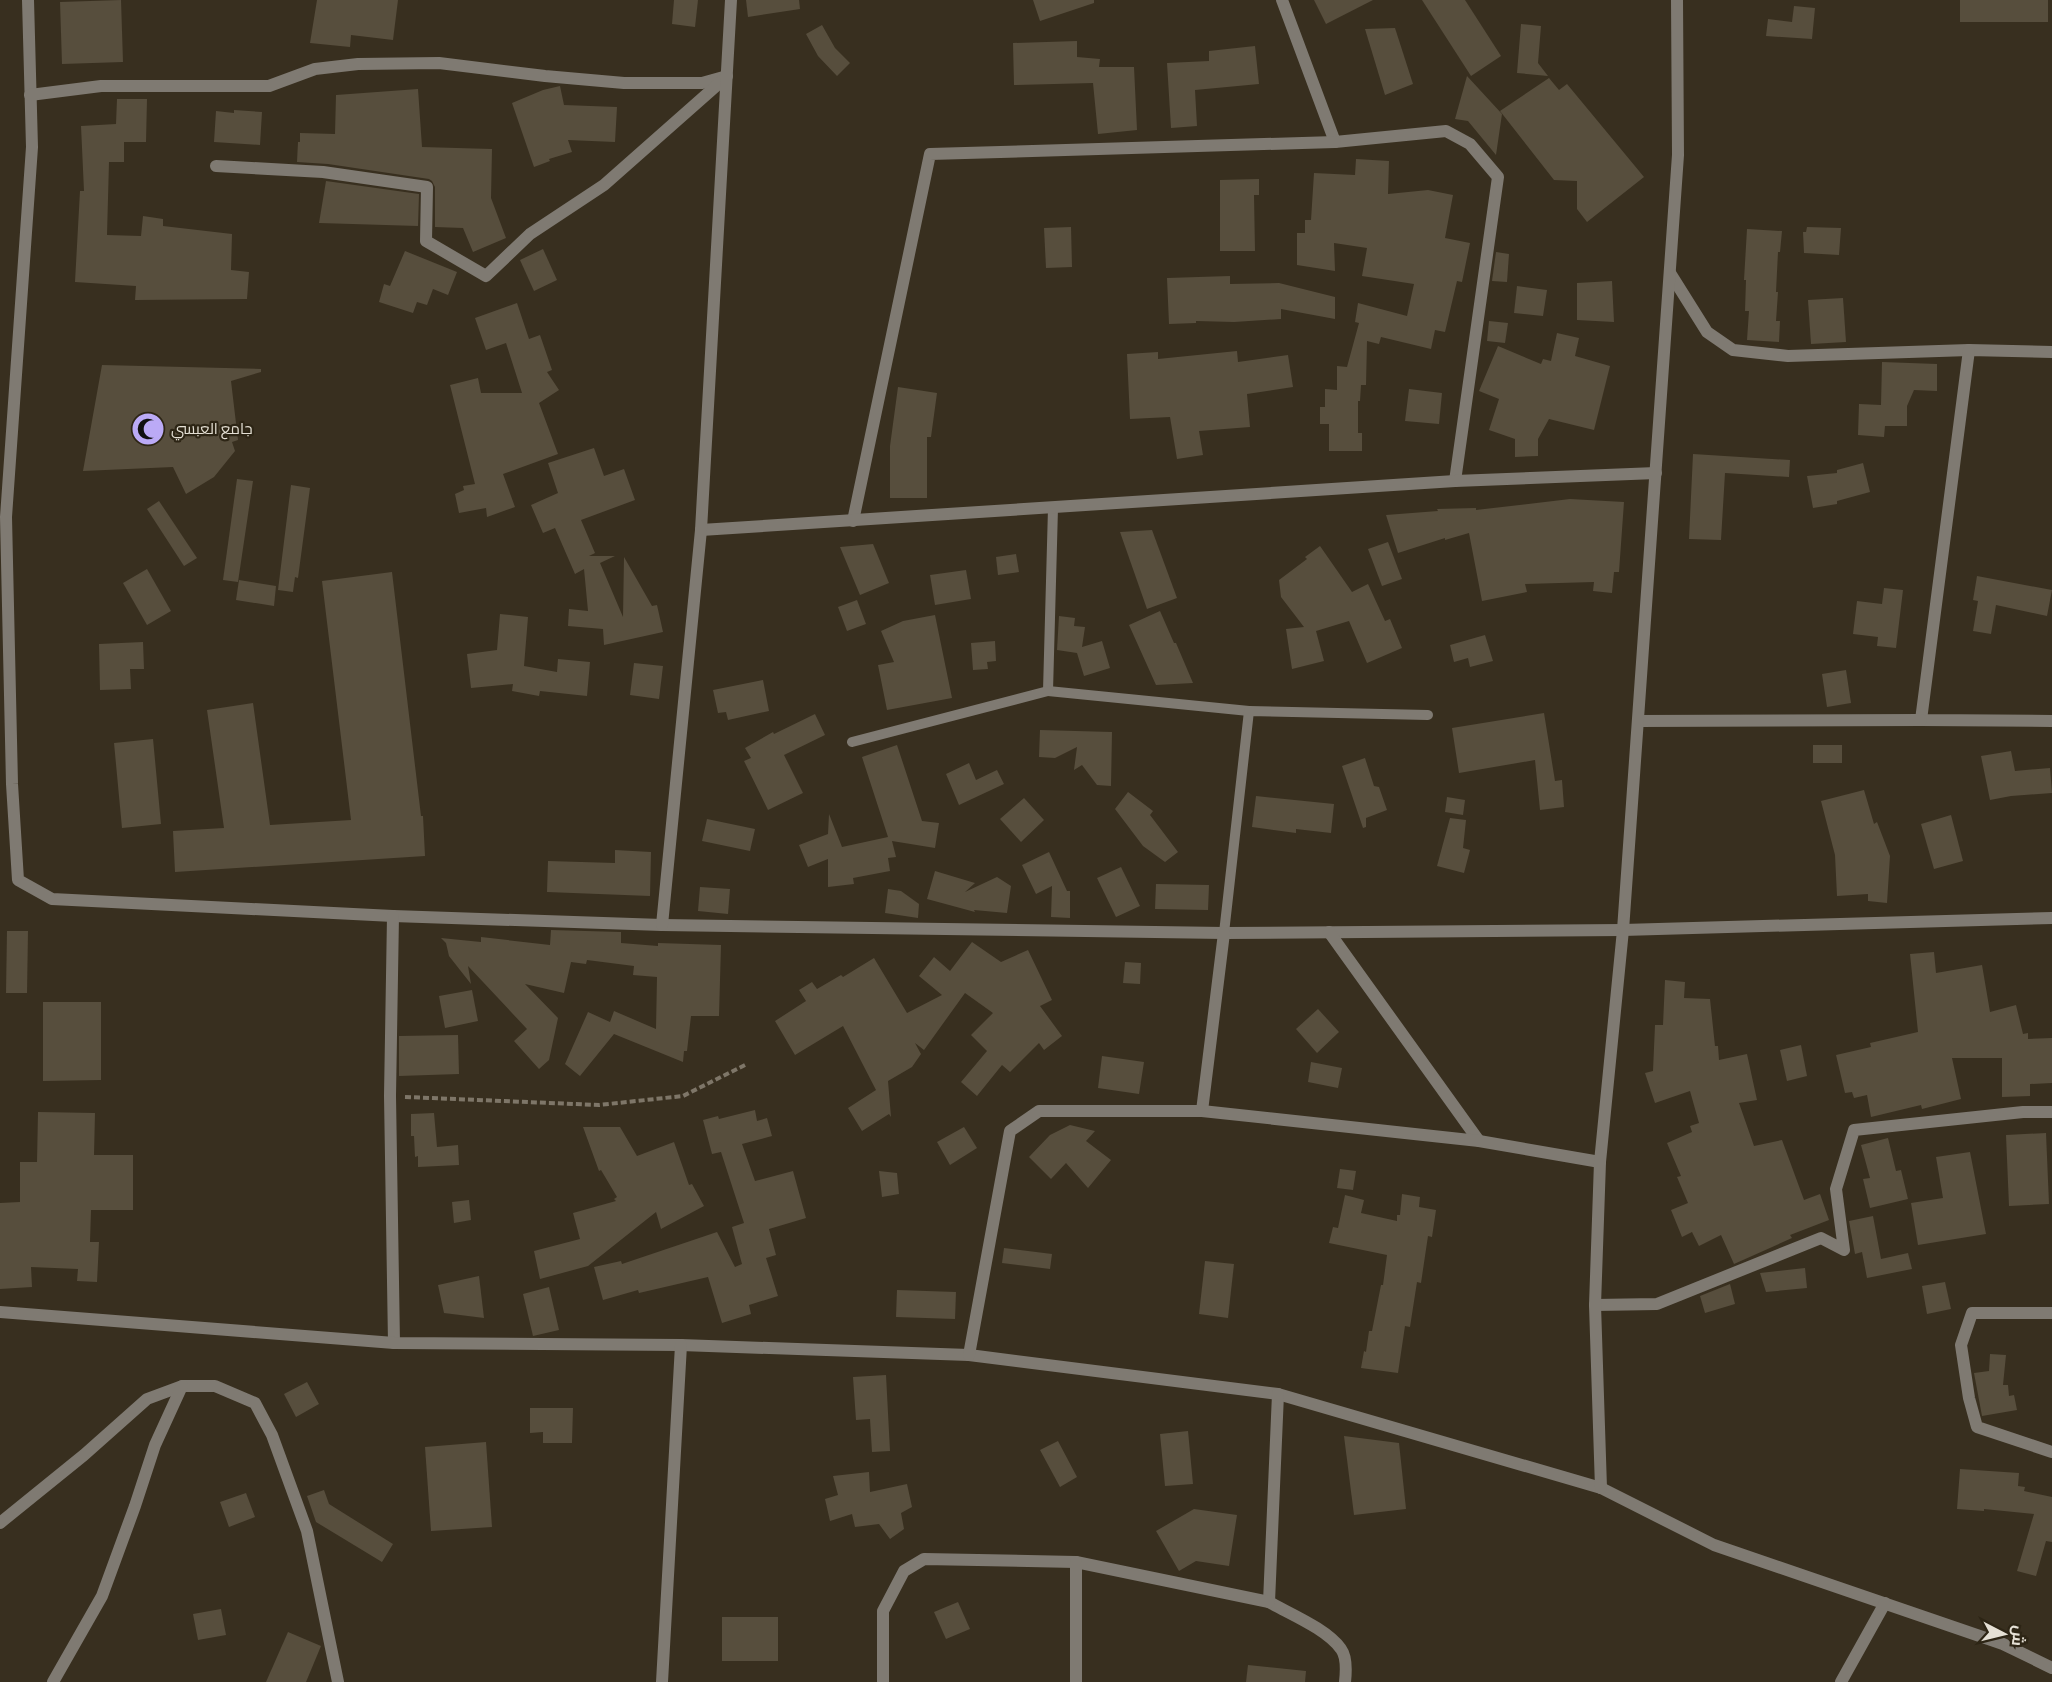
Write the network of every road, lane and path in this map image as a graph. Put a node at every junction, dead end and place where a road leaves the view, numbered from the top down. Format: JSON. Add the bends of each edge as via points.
{"nodes":[{"id":1,"x":28,"y":0,"type":"edge"},
{"id":2,"x":731,"y":0,"type":"edge"},
{"id":3,"x":1282,"y":0,"type":"edge"},
{"id":4,"x":1677,"y":0,"type":"edge"},
{"id":5,"x":727,"y":76,"type":"junction"},
{"id":6,"x":30,"y":96,"type":"junction"},
{"id":7,"x":1335,"y":142,"type":"junction"},
{"id":8,"x":216,"y":166,"type":"dead end"},
{"id":9,"x":1670,"y":273,"type":"junction"},
{"id":10,"x":1969,"y":351,"type":"junction"},
{"id":11,"x":2052,"y":352,"type":"edge"},
{"id":12,"x":1656,"y":473,"type":"junction"},
{"id":13,"x":1455,"y":481,"type":"junction"},
{"id":14,"x":1053,"y":508,"type":"junction"},
{"id":15,"x":3,"y":516,"type":"edge"},
{"id":16,"x":853,"y":521,"type":"junction"},
{"id":17,"x":701,"y":530,"type":"junction"},
{"id":18,"x":1048,"y":691,"type":"junction"},
{"id":19,"x":5,"y":699,"type":"edge"},
{"id":20,"x":1249,"y":711,"type":"junction"},
{"id":21,"x":1428,"y":715,"type":"dead end"},
{"id":22,"x":1921,"y":720,"type":"junction"},
{"id":23,"x":1638,"y":721,"type":"junction"},
{"id":24,"x":2052,"y":721,"type":"edge"},
{"id":25,"x":852,"y":742,"type":"dead end"},
{"id":26,"x":393,"y":916,"type":"junction"},
{"id":27,"x":2052,"y":918,"type":"edge"},
{"id":28,"x":662,"y":925,"type":"junction"},
{"id":29,"x":1623,"y":930,"type":"junction"},
{"id":30,"x":1329,"y":932,"type":"junction"},
{"id":31,"x":1224,"y":933,"type":"junction"},
{"id":32,"x":745,"y":1065,"type":"dead end"},
{"id":33,"x":390,"y":1096,"type":"junction"},
{"id":34,"x":1202,"y":1111,"type":"junction"},
{"id":35,"x":2052,"y":1112,"type":"edge"},
{"id":36,"x":1479,"y":1141,"type":"junction"},
{"id":37,"x":1600,"y":1162,"type":"junction"},
{"id":38,"x":1595,"y":1305,"type":"junction"},
{"id":39,"x":0,"y":1312,"type":"edge"},
{"id":40,"x":2052,"y":1313,"type":"edge"},
{"id":41,"x":394,"y":1343,"type":"junction"},
{"id":42,"x":681,"y":1345,"type":"junction"},
{"id":43,"x":969,"y":1355,"type":"junction"},
{"id":44,"x":182,"y":1386,"type":"junction"},
{"id":45,"x":1278,"y":1394,"type":"junction"},
{"id":46,"x":2052,"y":1452,"type":"edge"},
{"id":47,"x":1601,"y":1488,"type":"junction"},
{"id":48,"x":0,"y":1523,"type":"edge"},
{"id":49,"x":1077,"y":1562,"type":"junction"},
{"id":50,"x":1269,"y":1602,"type":"junction"},
{"id":51,"x":1885,"y":1603,"type":"junction"},
{"id":52,"x":2052,"y":1668,"type":"edge"},
{"id":53,"x":53,"y":1682,"type":"edge"},
{"id":54,"x":338,"y":1682,"type":"edge"},
{"id":55,"x":662,"y":1682,"type":"edge"},
{"id":56,"x":883,"y":1682,"type":"edge"},
{"id":57,"x":1076,"y":1682,"type":"edge"},
{"id":58,"x":1345,"y":1682,"type":"edge"},
{"id":59,"x":1841,"y":1682,"type":"edge"}],
"edges":[{"from":1,"to":6,"type":"street"},
{"from":2,"to":5,"type":"street"},
{"from":3,"to":7,"type":"street"},
{"from":4,"to":9,"type":"street","via":[[1678,155]]},
{"from":5,"to":6,"type":"street","via":[[702,83],[624,82],[439,63],[357,64],[315,69],[269,86],[101,86]]},
{"from":5,"to":8,"type":"street","via":[[604,185],[530,234],[486,276],[426,241],[427,187],[323,172]]},
{"from":5,"to":17,"type":"street"},
{"from":6,"to":15,"type":"street","via":[[32,147]]},
{"from":7,"to":13,"type":"street","via":[[1446,131],[1470,144],[1498,177]]},
{"from":7,"to":16,"type":"street","via":[[930,154]]},
{"from":9,"to":10,"type":"street","via":[[1707,332],[1733,350],[1788,356]]},
{"from":9,"to":12,"type":"street"},
{"from":10,"to":11,"type":"street"},
{"from":10,"to":22,"type":"street"},
{"from":12,"to":13,"type":"street"},
{"from":12,"to":23,"type":"street"},
{"from":13,"to":14,"type":"street"},
{"from":14,"to":16,"type":"street"},
{"from":14,"to":18,"type":"lane"},
{"from":15,"to":19,"type":"street"},
{"from":16,"to":17,"type":"street"},
{"from":17,"to":28,"type":"street"},
{"from":18,"to":20,"type":"lane"},
{"from":18,"to":25,"type":"lane"},
{"from":19,"to":26,"type":"street","via":[[18,880],[52,899]]},
{"from":20,"to":21,"type":"lane"},
{"from":20,"to":31,"type":"lane"},
{"from":22,"to":23,"type":"street"},
{"from":22,"to":24,"type":"street"},
{"from":23,"to":29,"type":"street"},
{"from":26,"to":28,"type":"street"},
{"from":26,"to":33,"type":"street"},
{"from":27,"to":29,"type":"street"},
{"from":28,"to":31,"type":"street"},
{"from":29,"to":30,"type":"street"},
{"from":29,"to":37,"type":"street"},
{"from":30,"to":31,"type":"street"},
{"from":30,"to":36,"type":"street"},
{"from":31,"to":34,"type":"street"},
{"from":32,"to":33,"type":"path","via":[[683,1096],[600,1105]]},
{"from":33,"to":41,"type":"street"},
{"from":34,"to":36,"type":"street"},
{"from":34,"to":43,"type":"street","via":[[1040,1111],[1010,1131]]},
{"from":35,"to":38,"type":"street","via":[[1854,1130],[1836,1189],[1844,1250],[1821,1238],[1657,1304]]},
{"from":36,"to":37,"type":"street"},
{"from":37,"to":38,"type":"street"},
{"from":38,"to":47,"type":"street"},
{"from":39,"to":41,"type":"street"},
{"from":40,"to":46,"type":"street","via":[[1972,1313],[1961,1345],[1977,1427]]},
{"from":41,"to":42,"type":"street"},
{"from":42,"to":43,"type":"street"},
{"from":42,"to":55,"type":"street"},
{"from":43,"to":45,"type":"street"},
{"from":44,"to":48,"type":"street","via":[[147,1399]]},
{"from":44,"to":53,"type":"street","via":[[155,1444],[102,1596]]},
{"from":44,"to":54,"type":"street","via":[[215,1386],[255,1403],[264,1419],[307,1531]]},
{"from":45,"to":47,"type":"street"},
{"from":45,"to":50,"type":"street"},
{"from":47,"to":51,"type":"street","via":[[1714,1545]]},
{"from":49,"to":50,"type":"street"},
{"from":49,"to":56,"type":"street","via":[[924,1559],[904,1571],[883,1611]]},
{"from":49,"to":57,"type":"street"},
{"from":50,"to":58,"type":"street","via":[[1323,1633],[1342,1650]]},
{"from":51,"to":52,"type":"street","via":[[2003,1644]]},
{"from":51,"to":59,"type":"street"}]}
